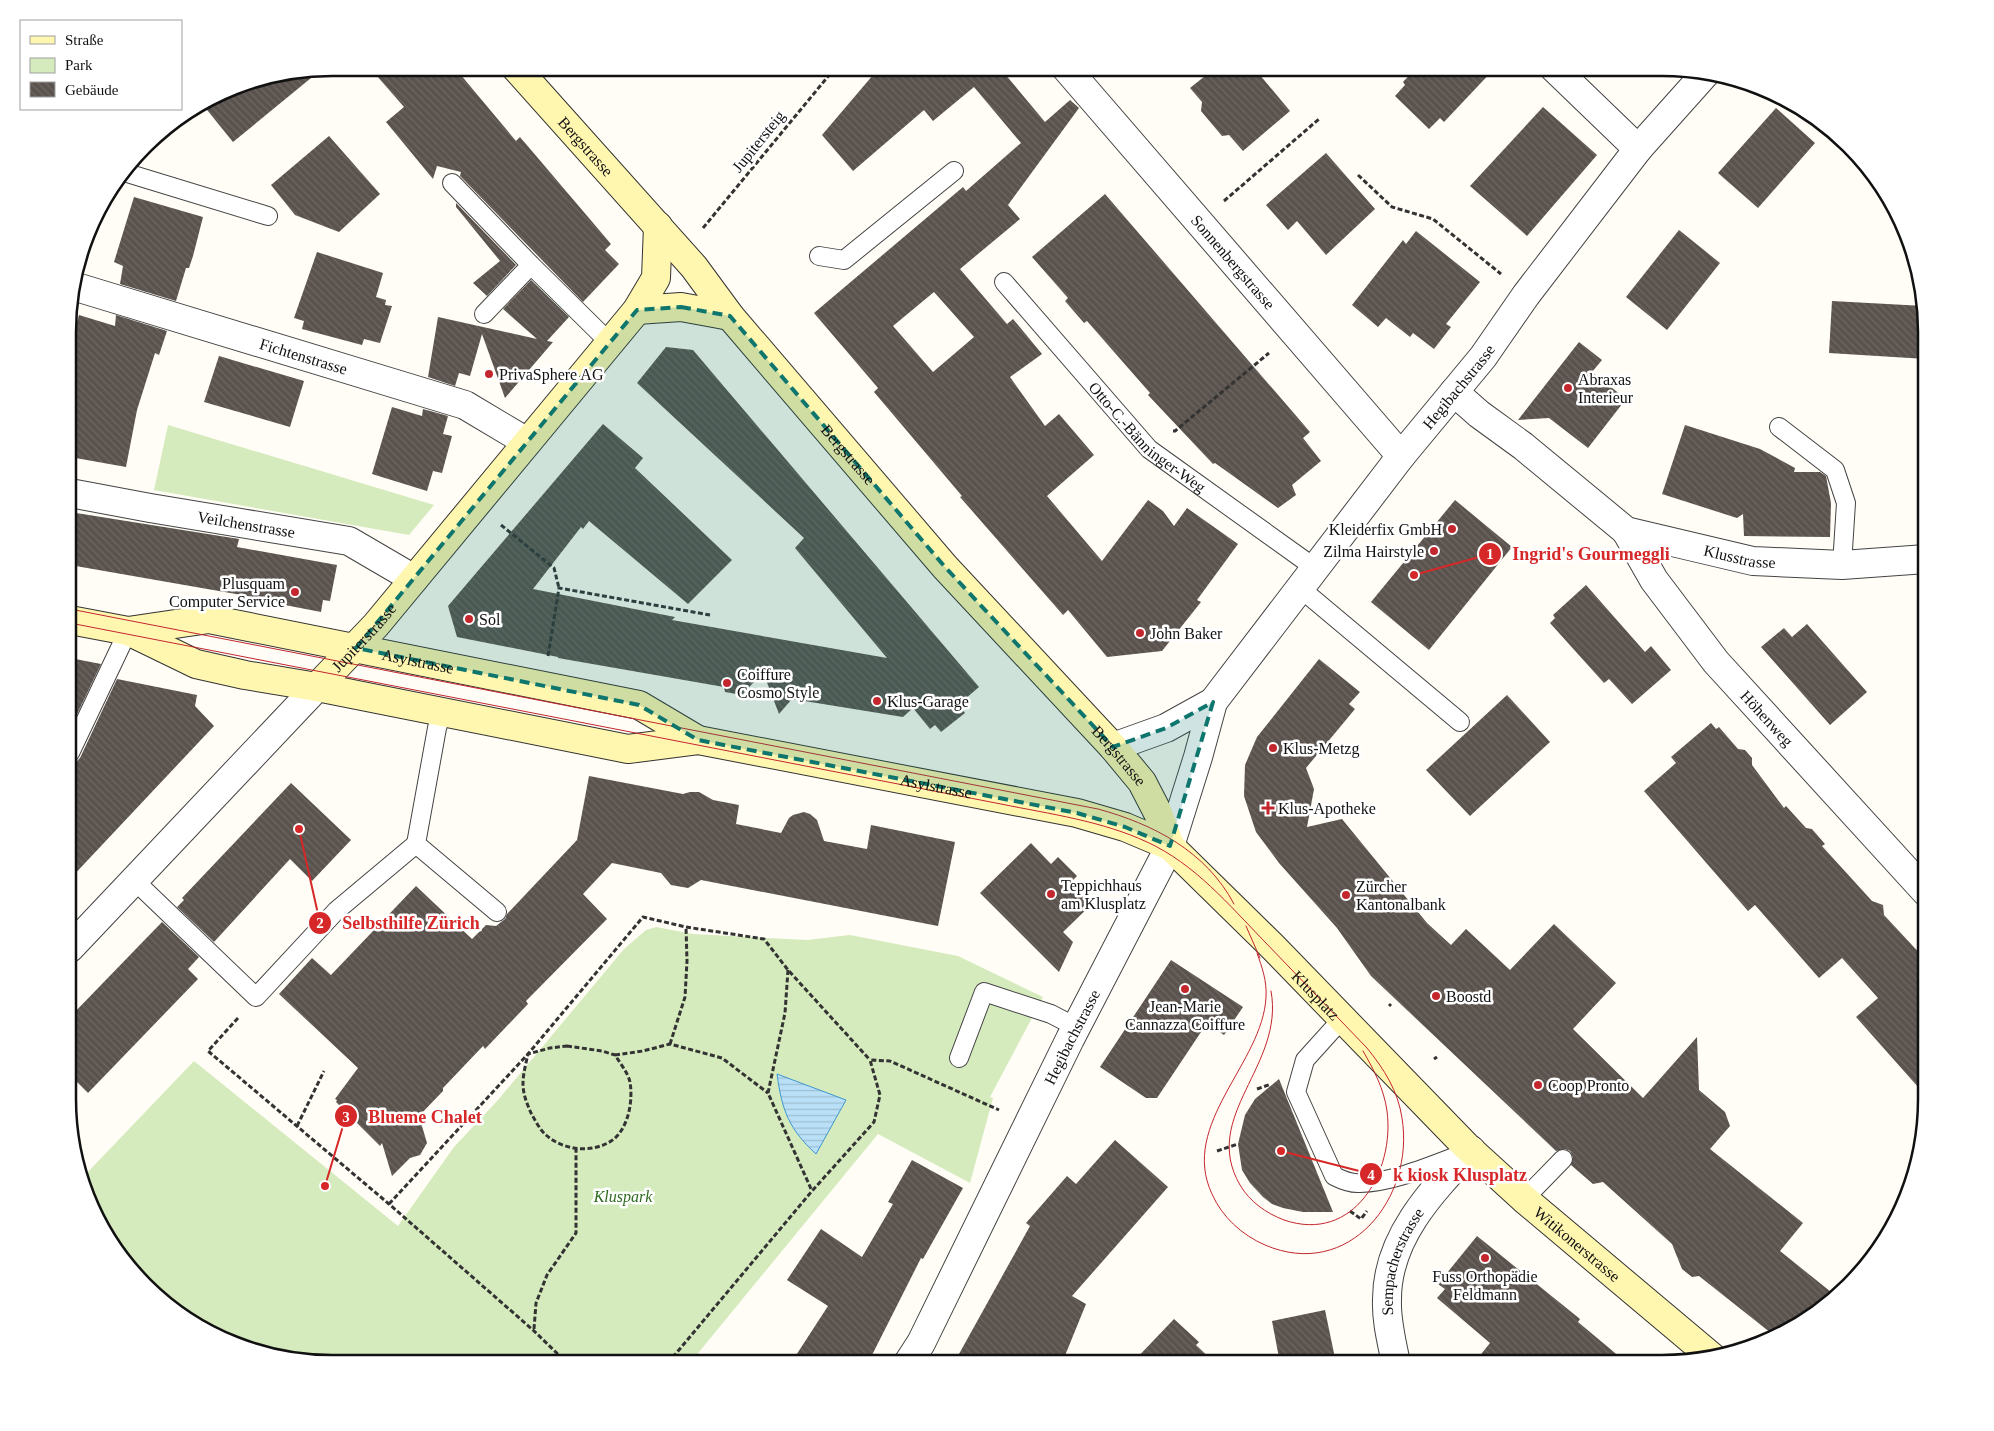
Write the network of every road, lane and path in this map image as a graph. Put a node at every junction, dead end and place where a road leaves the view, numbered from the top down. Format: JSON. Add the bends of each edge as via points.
{"nodes":[{"id":1,"x":523,"y":76,"type":"edge"},
{"id":2,"x":828,"y":76,"type":"edge"},
{"id":3,"x":1073,"y":76,"type":"edge"},
{"id":4,"x":1562,"y":76,"type":"edge"},
{"id":5,"x":1701,"y":79,"type":"edge"},
{"id":6,"x":1319,"y":119,"type":"dead end"},
{"id":7,"x":1638,"y":149,"type":"junction"},
{"id":8,"x":954,"y":171,"type":"dead end"},
{"id":9,"x":131,"y":174,"type":"edge"},
{"id":10,"x":1358,"y":175,"type":"dead end"},
{"id":11,"x":452,"y":183,"type":"dead end"},
{"id":12,"x":1221,"y":204,"type":"dead end"},
{"id":13,"x":268,"y":216,"type":"dead end"},
{"id":14,"x":658,"y":226,"type":"junction"},
{"id":15,"x":701,"y":231,"type":"dead end"},
{"id":16,"x":819,"y":256,"type":"dead end"},
{"id":17,"x":531,"y":266,"type":"junction"},
{"id":18,"x":1004,"y":282,"type":"dead end"},
{"id":19,"x":80,"y":288,"type":"edge"},
{"id":20,"x":1526,"y":295,"type":"junction"},
{"id":21,"x":637,"y":310,"type":"junction"},
{"id":22,"x":484,"y":314,"type":"dead end"},
{"id":23,"x":730,"y":316,"type":"junction"},
{"id":24,"x":611,"y":344,"type":"junction"},
{"id":25,"x":1270,"y":352,"type":"dead end"},
{"id":26,"x":1454,"y":392,"type":"junction"},
{"id":27,"x":1779,"y":427,"type":"dead end"},
{"id":28,"x":1134,"y":432,"type":"junction"},
{"id":29,"x":527,"y":442,"type":"junction"},
{"id":30,"x":1401,"y":456,"type":"junction"},
{"id":31,"x":76,"y":494,"type":"edge"},
{"id":32,"x":499,"y":523,"type":"dead end"},
{"id":33,"x":1626,"y":531,"type":"junction"},
{"id":34,"x":1918,"y":560,"type":"edge"},
{"id":35,"x":1842,"y":565,"type":"junction"},
{"id":36,"x":1307,"y":578,"type":"junction"},
{"id":37,"x":414,"y":579,"type":"junction"},
{"id":38,"x":559,"y":588,"type":"junction"},
{"id":39,"x":710,"y":615,"type":"dead end"},
{"id":40,"x":76,"y":621,"type":"edge"},
{"id":41,"x":128,"y":631,"type":"junction"},
{"id":42,"x":356,"y":648,"type":"junction"},
{"id":43,"x":543,"y":686,"type":"junction"},
{"id":44,"x":318,"y":687,"type":"junction"},
{"id":45,"x":1213,"y":702,"type":"junction"},
{"id":46,"x":442,"y":712,"type":"junction"},
{"id":47,"x":1460,"y":722,"type":"dead end"},
{"id":48,"x":76,"y":740,"type":"edge"},
{"id":49,"x":698,"y":740,"type":"junction"},
{"id":50,"x":1113,"y":747,"type":"junction"},
{"id":51,"x":416,"y":844,"type":"junction"},
{"id":52,"x":1170,"y":846,"type":"junction"},
{"id":53,"x":135,"y":881,"type":"junction"},
{"id":54,"x":1918,"y":883,"type":"edge"},
{"id":55,"x":497,"y":912,"type":"dead end"},
{"id":56,"x":686,"y":927,"type":"junction"},
{"id":57,"x":76,"y":942,"type":"edge"},
{"id":58,"x":788,"y":970,"type":"junction"},
{"id":59,"x":256,"y":997,"type":"junction"},
{"id":60,"x":1342,"y":1019,"type":"junction"},
{"id":61,"x":1076,"y":1027,"type":"junction"},
{"id":62,"x":670,"y":1044,"type":"junction"},
{"id":63,"x":528,"y":1054,"type":"junction"},
{"id":64,"x":615,"y":1055,"type":"junction"},
{"id":65,"x":959,"y":1058,"type":"dead end"},
{"id":66,"x":870,"y":1060,"type":"junction"},
{"id":67,"x":324,"y":1071,"type":"dead end"},
{"id":68,"x":768,"y":1093,"type":"junction"},
{"id":69,"x":1004,"y":1113,"type":"dead end"},
{"id":70,"x":297,"y":1126,"type":"junction"},
{"id":71,"x":1238,"y":1144,"type":"dead end"},
{"id":72,"x":576,"y":1149,"type":"junction"},
{"id":73,"x":1471,"y":1150,"type":"junction"},
{"id":74,"x":1216,"y":1151,"type":"dead end"},
{"id":75,"x":1563,"y":1159,"type":"dead end"},
{"id":76,"x":812,"y":1191,"type":"junction"},
{"id":77,"x":1524,"y":1199,"type":"junction"},
{"id":78,"x":389,"y":1204,"type":"junction"},
{"id":79,"x":534,"y":1330,"type":"junction"},
{"id":80,"x":1705,"y":1351,"type":"edge"},
{"id":81,"x":559,"y":1355,"type":"edge"},
{"id":82,"x":675,"y":1355,"type":"edge"},
{"id":83,"x":913,"y":1355,"type":"edge"},
{"id":84,"x":1395,"y":1355,"type":"edge"}],
"edges":[{"from":1,"to":14,"type":"main road","name":"Bergstrasse"},
{"from":2,"to":15,"type":"path","name":"Jupitersteig"},
{"from":3,"to":30,"type":"street","name":"Sonnenbergstrasse"},
{"from":4,"to":7,"type":"street"},
{"from":5,"to":7,"type":"street","name":"Hegibachstrasse"},
{"from":6,"to":12,"type":"path"},
{"from":7,"to":20,"type":"street","name":"Hegibachstrasse"},
{"from":8,"to":16,"type":"lane","via":[[844,260]]},
{"from":9,"to":13,"type":"lane"},
{"from":10,"to":20,"type":"path","via":[[1392,207],[1432,219]]},
{"from":11,"to":17,"type":"lane"},
{"from":14,"to":21,"type":"main road","name":"Jupiterstrasse","via":[[656,278]]},
{"from":14,"to":23,"type":"main road","name":"Bergstrasse"},
{"from":17,"to":22,"type":"lane"},
{"from":17,"to":24,"type":"lane"},
{"from":18,"to":28,"type":"lane","name":"Otto-C.-Bänninger-Weg"},
{"from":19,"to":29,"type":"street","name":"Fichtenstrasse","via":[[465,405]]},
{"from":20,"to":26,"type":"street","name":"Hegibachstrasse"},
{"from":21,"to":23,"type":"main road","via":[[681,308]]},
{"from":21,"to":24,"type":"main road","name":"Jupiterstrasse"},
{"from":23,"to":50,"type":"main road","name":"Bergstrasse","via":[[945,567]]},
{"from":24,"to":29,"type":"main road","name":"Jupiterstrasse"},
{"from":25,"to":28,"type":"path","via":[[1175,431],[1146,420]]},
{"from":26,"to":30,"type":"street","name":"Hegibachstrasse"},
{"from":26,"to":33,"type":"street","name":"Klusstrasse"},
{"from":27,"to":35,"type":"lane","via":[[1835,470],[1846,503]]},
{"from":28,"to":36,"type":"lane","name":"Otto-C.-Bänninger-Weg","via":[[1149,449]]},
{"from":29,"to":37,"type":"main road","name":"Jupiterstrasse"},
{"from":30,"to":36,"type":"street","name":"Hegibachstrasse"},
{"from":31,"to":37,"type":"street","name":"Veilchenstrasse","via":[[349,541]]},
{"from":32,"to":38,"type":"path","via":[[554,568]]},
{"from":33,"to":35,"type":"street","name":"Klusstrasse","via":[[1752,561]]},
{"from":33,"to":54,"type":"street","name":"Höhenweg","via":[[1654,580],[1716,662]]},
{"from":34,"to":35,"type":"street","name":"Klusstrasse"},
{"from":36,"to":45,"type":"street","name":"Hegibachstrasse"},
{"from":36,"to":47,"type":"lane","name":"Otto-C.-Bänninger-Weg"},
{"from":37,"to":42,"type":"main road","name":"Jupiterstrasse"},
{"from":38,"to":39,"type":"path"},
{"from":38,"to":43,"type":"path"},
{"from":40,"to":41,"type":"main road","name":"Asylstrasse"},
{"from":41,"to":42,"type":"main road","name":"Asylstrasse","via":[[209,619]]},
{"from":41,"to":44,"type":"main road","name":"Asylstrasse","via":[[196,664]]},
{"from":41,"to":48,"type":"lane"},
{"from":42,"to":43,"type":"main road","name":"Asylstrasse"},
{"from":42,"to":44,"type":"main road","name":"Jupiterstrasse"},
{"from":43,"to":49,"type":"main road","name":"Asylstrasse","via":[[639,705]]},
{"from":44,"to":46,"type":"main road","name":"Asylstrasse"},
{"from":44,"to":53,"type":"street","name":"Jupiterstrasse"},
{"from":45,"to":50,"type":"street","name":"Hegibachstrasse","via":[[1166,728]]},
{"from":45,"to":52,"type":"street","name":"Hegibachstrasse"},
{"from":46,"to":49,"type":"main road","name":"Asylstrasse","via":[[628,749]]},
{"from":46,"to":51,"type":"lane"},
{"from":49,"to":52,"type":"main road","name":"Asylstrasse","via":[[1077,813],[1125,827]]},
{"from":50,"to":52,"type":"main road","name":"Bergstrasse","via":[[1142,782]]},
{"from":51,"to":55,"type":"lane"},
{"from":51,"to":59,"type":"lane","via":[[336,911]]},
{"from":52,"to":60,"type":"main road","name":"Klusplatz"},
{"from":52,"to":61,"type":"street","name":"Hegibachstrasse"},
{"from":53,"to":57,"type":"street","name":"Jupiterstrasse"},
{"from":53,"to":59,"type":"lane"},
{"from":56,"to":58,"type":"path","via":[[764,939]]},
{"from":56,"to":62,"type":"path","via":[[685,997]]},
{"from":56,"to":63,"type":"path","via":[[643,916]]},
{"from":58,"to":66,"type":"path"},
{"from":58,"to":68,"type":"path","via":[[785,1014]]},
{"from":59,"to":70,"type":"path","via":[[208,1051]]},
{"from":60,"to":73,"type":"main road","name":"Witikonerstrasse"},
{"from":60,"to":73,"type":"lane","name":"Klusplatz","via":[[1305,1060],[1296,1092],[1334,1176],[1359,1184],[1375,1182]]},
{"from":61,"to":65,"type":"lane","via":[[1051,1014],[984,992]]},
{"from":61,"to":83,"type":"street","name":"Hegibachstrasse"},
{"from":62,"to":64,"type":"path"},
{"from":62,"to":68,"type":"path","via":[[722,1058]]},
{"from":63,"to":64,"type":"path","via":[[567,1046]]},
{"from":63,"to":72,"type":"path","via":[[522,1084],[534,1119],[545,1135]]},
{"from":63,"to":78,"type":"path"},
{"from":64,"to":72,"type":"path","via":[[630,1080],[630,1108],[613,1139],[594,1147]]},
{"from":66,"to":69,"type":"path","via":[[890,1060]]},
{"from":66,"to":76,"type":"path","via":[[880,1095],[874,1122]]},
{"from":67,"to":70,"type":"path"},
{"from":68,"to":76,"type":"path"},
{"from":70,"to":78,"type":"path"},
{"from":71,"to":74,"type":"path"},
{"from":72,"to":79,"type":"path","via":[[576,1232],[547,1275],[536,1303]]},
{"from":73,"to":77,"type":"main road","name":"Witikonerstrasse"},
{"from":73,"to":84,"type":"street","name":"Sempacherstrasse","via":[[1419,1208],[1393,1260],[1387,1290]]},
{"from":75,"to":77,"type":"lane"},
{"from":76,"to":82,"type":"path"},
{"from":77,"to":80,"type":"main road","name":"Witikonerstrasse"},
{"from":78,"to":79,"type":"path"},
{"from":79,"to":81,"type":"path"}]}
